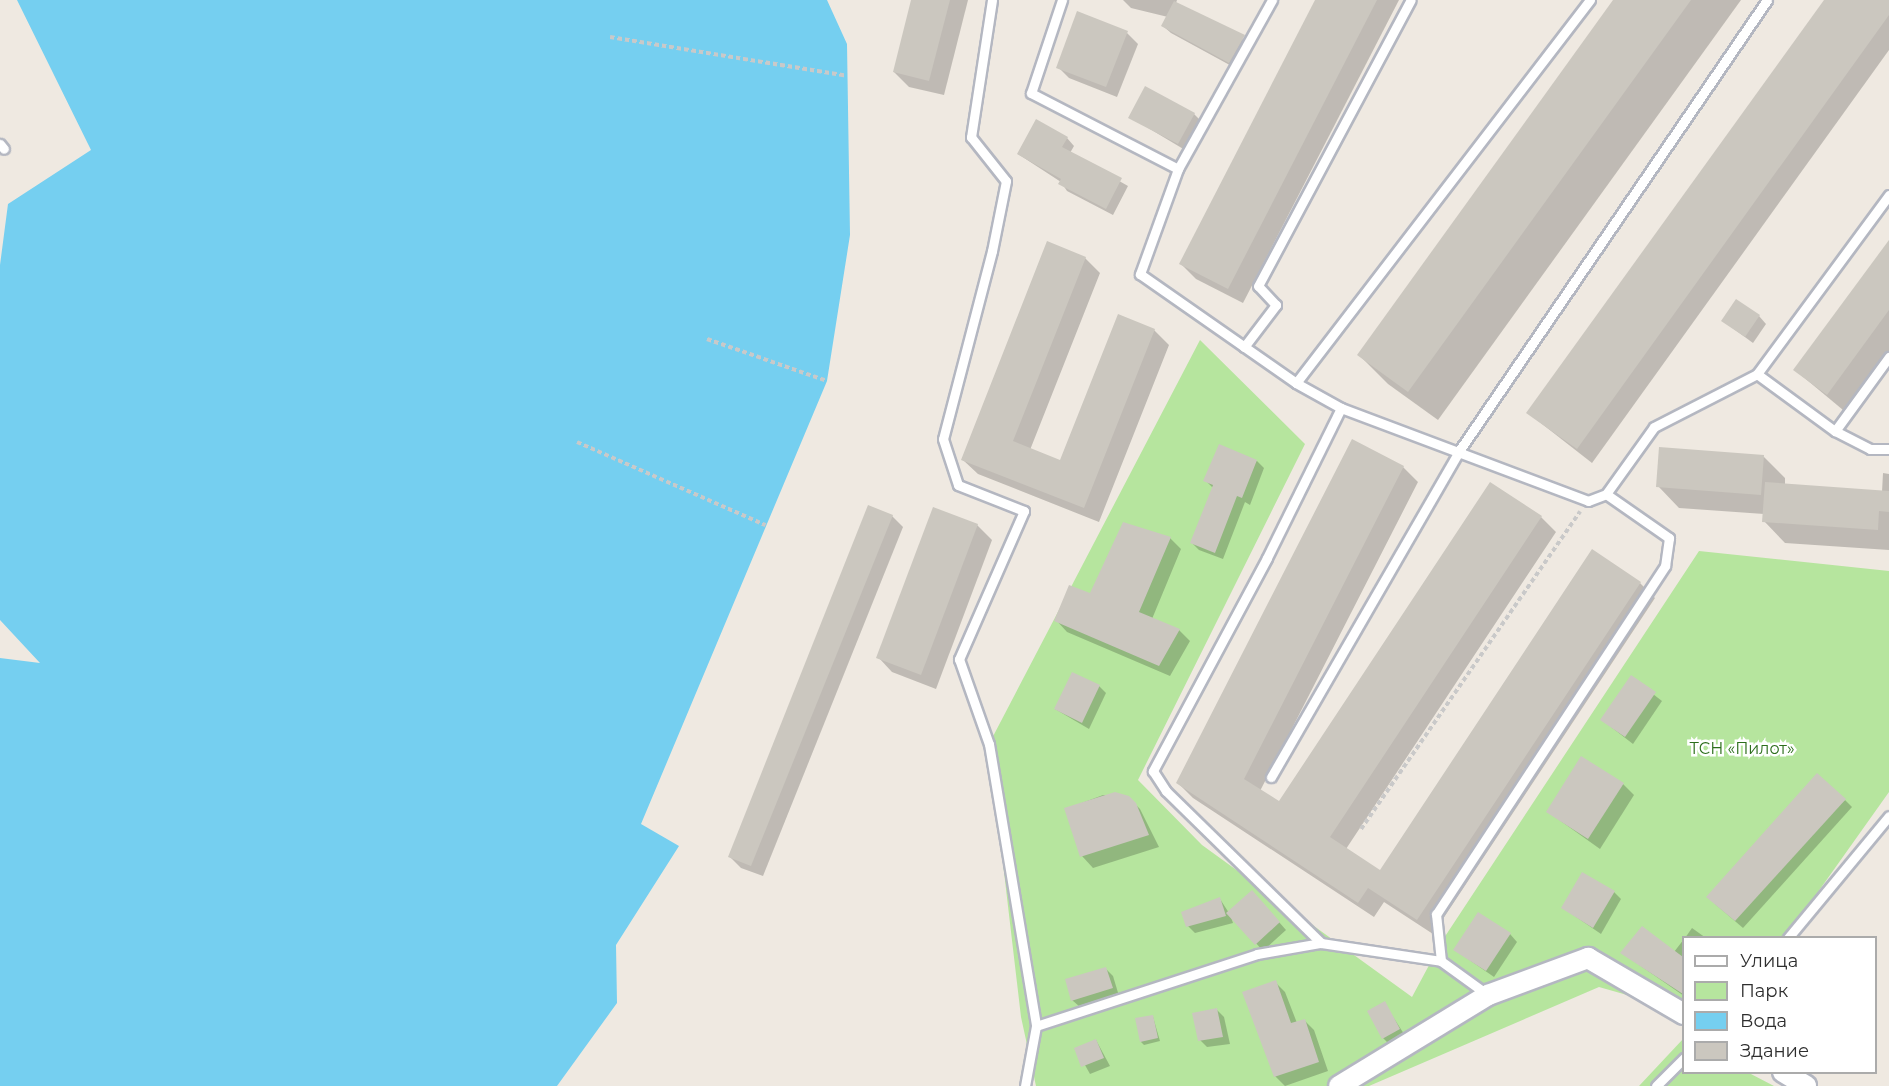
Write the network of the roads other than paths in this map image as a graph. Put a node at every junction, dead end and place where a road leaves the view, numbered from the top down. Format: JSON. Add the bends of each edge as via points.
{"nodes":[{"id":1,"x":992,"y":0,"type":"edge"},
{"id":2,"x":1062,"y":0,"type":"edge"},
{"id":3,"x":1272,"y":0,"type":"edge"},
{"id":4,"x":1411,"y":0,"type":"edge"},
{"id":5,"x":1590,"y":0,"type":"edge"},
{"id":6,"x":1767,"y":0,"type":"edge"},
{"id":7,"x":1178,"y":169,"type":"junction"},
{"id":8,"x":1889,"y":195,"type":"edge"},
{"id":9,"x":1244,"y":347,"type":"junction"},
{"id":10,"x":1889,"y":357,"type":"edge"},
{"id":11,"x":1757,"y":374,"type":"junction"},
{"id":12,"x":1296,"y":383,"type":"junction"},
{"id":13,"x":1341,"y":408,"type":"junction"},
{"id":14,"x":1835,"y":430,"type":"junction"},
{"id":15,"x":1889,"y":449,"type":"edge"},
{"id":16,"x":1459,"y":451,"type":"junction"},
{"id":17,"x":1606,"y":494,"type":"junction"},
{"id":18,"x":1271,"y":777,"type":"dead end"},
{"id":19,"x":1889,"y":816,"type":"edge"},
{"id":20,"x":1790,"y":936,"type":"edge"},
{"id":21,"x":1321,"y":943,"type":"junction"},
{"id":22,"x":1441,"y":961,"type":"junction"},
{"id":23,"x":1488,"y":996,"type":"junction"},
{"id":24,"x":1682,"y":1013,"type":"edge"},
{"id":25,"x":1036,"y":1026,"type":"junction"},
{"id":26,"x":1682,"y":1059,"type":"edge"},
{"id":27,"x":1786,"y":1074,"type":"edge"},
{"id":28,"x":1363,"y":1080,"type":"edge"},
{"id":29,"x":1025,"y":1086,"type":"edge"},
{"id":30,"x":1340,"y":1086,"type":"edge"},
{"id":31,"x":1656,"y":1086,"type":"edge"},
{"id":32,"x":1806,"y":1086,"type":"edge"}],
"edges":[{"from":1,"to":25,"type":"lane","via":[[971,137],[1006,181],[992,251],[943,439],[958,485],[1024,511],[959,659],[989,744]]},
{"from":2,"to":7,"type":"lane","via":[[1031,93]]},
{"from":3,"to":7,"type":"lane"},
{"from":4,"to":9,"type":"lane","via":[[1258,286],[1276,305]]},
{"from":5,"to":12,"type":"lane"},
{"from":6,"to":16,"type":"lane"},
{"from":7,"to":9,"type":"lane","via":[[1140,274]]},
{"from":8,"to":11,"type":"lane"},
{"from":9,"to":12,"type":"lane"},
{"from":10,"to":14,"type":"lane"},
{"from":11,"to":14,"type":"lane"},
{"from":11,"to":17,"type":"lane","via":[[1654,427]]},
{"from":12,"to":13,"type":"lane"},
{"from":13,"to":16,"type":"lane"},
{"from":13,"to":21,"type":"lane","via":[[1267,558],[1153,771],[1166,791]]},
{"from":14,"to":15,"type":"lane","via":[[1870,449]]},
{"from":16,"to":17,"type":"lane","via":[[1588,501]]},
{"from":16,"to":18,"type":"lane"},
{"from":17,"to":22,"type":"lane","via":[[1669,538],[1665,566],[1436,914]]},
{"from":19,"to":20,"type":"lane"},
{"from":21,"to":22,"type":"lane"},
{"from":21,"to":25,"type":"lane","via":[[1257,954]]},
{"from":22,"to":23,"type":"lane"},
{"from":23,"to":24,"type":"street","via":[[1588,958]]},
{"from":23,"to":28,"type":"street"},
{"from":25,"to":29,"type":"lane"},
{"from":26,"to":31,"type":"lane"},
{"from":27,"to":32,"type":"street"},
{"from":28,"to":30,"type":"street"}]}
